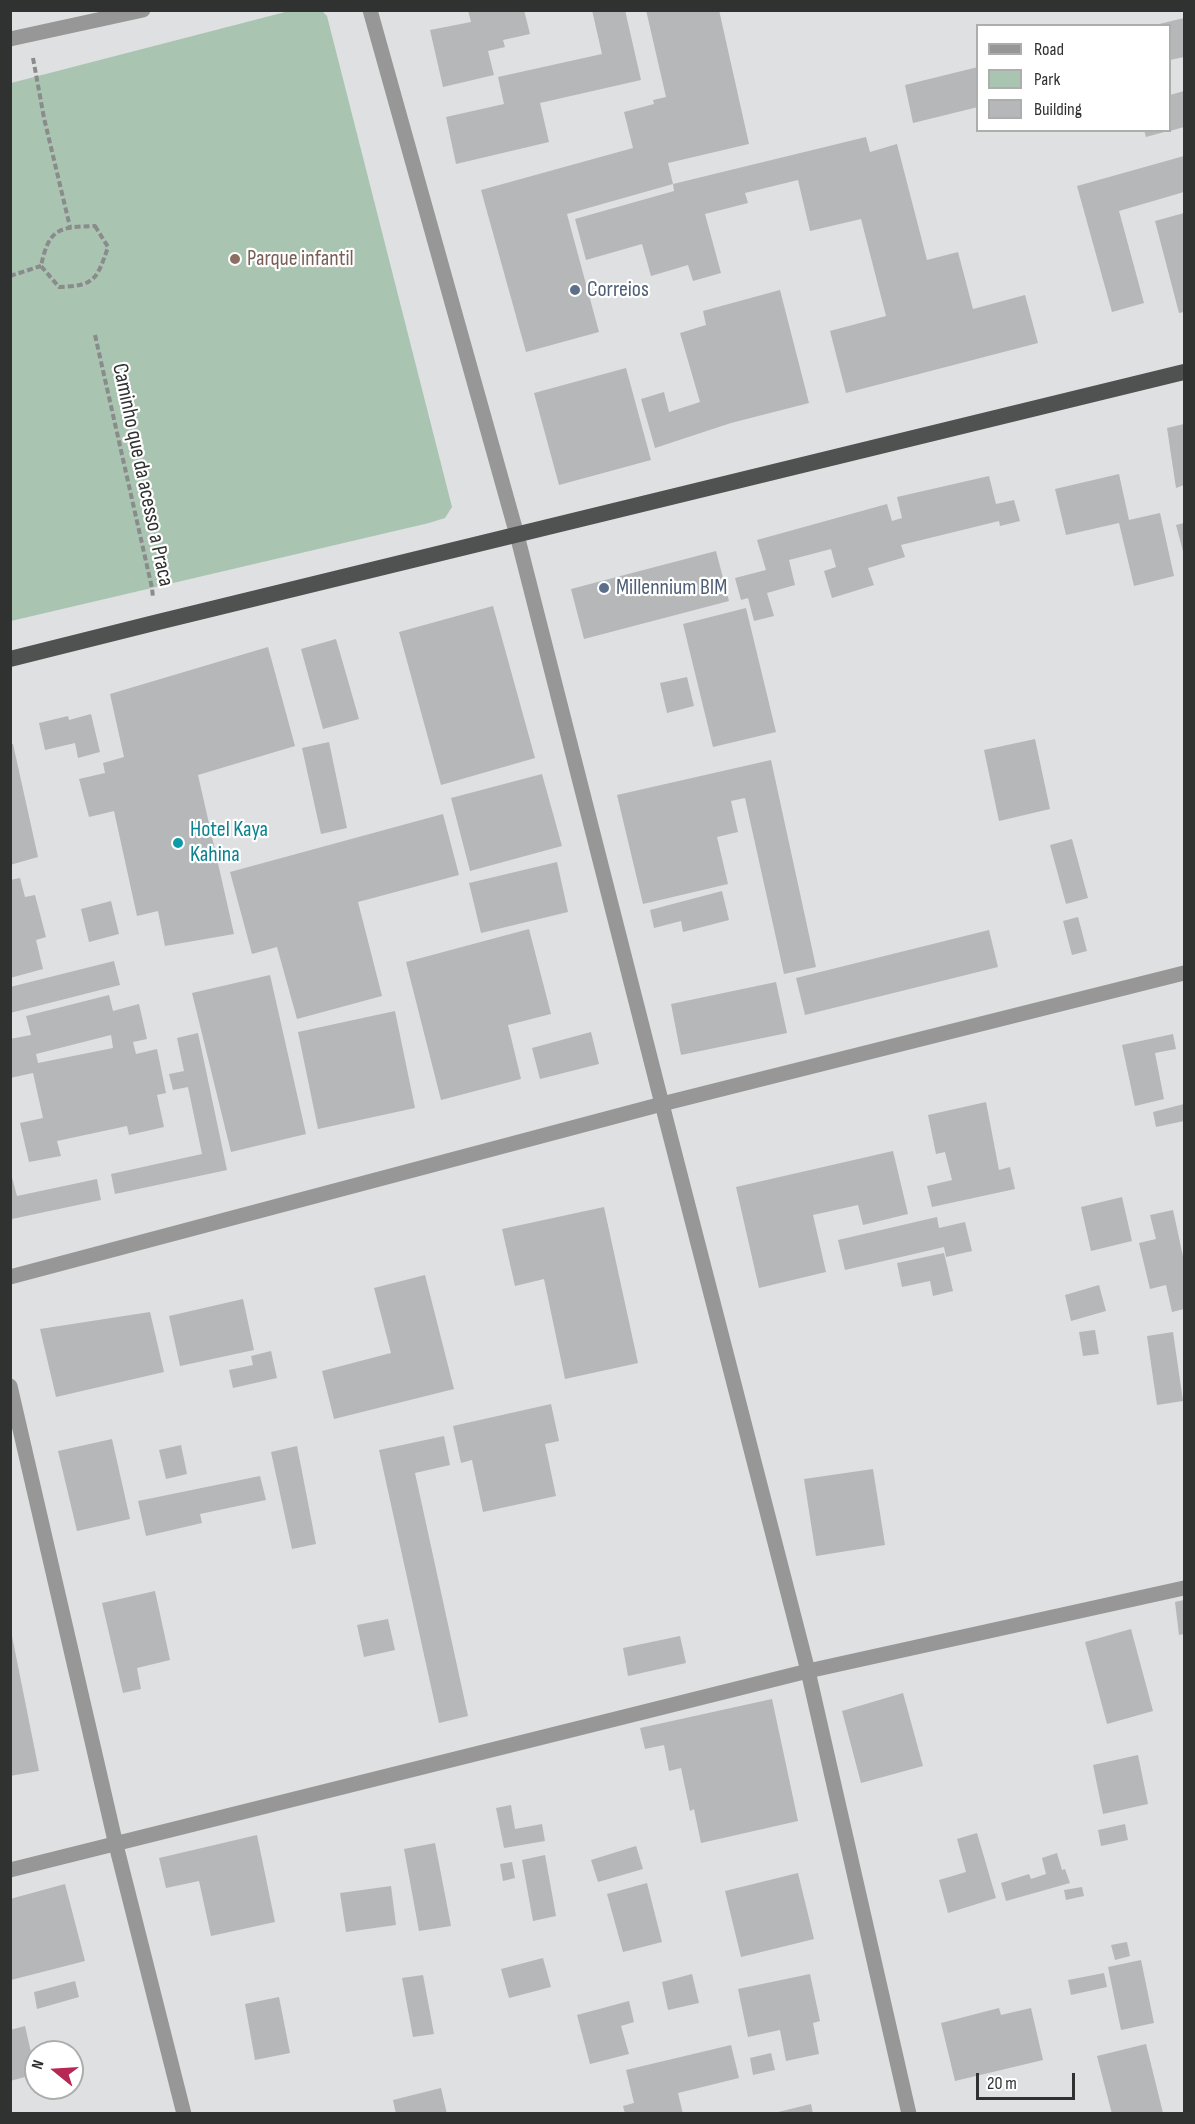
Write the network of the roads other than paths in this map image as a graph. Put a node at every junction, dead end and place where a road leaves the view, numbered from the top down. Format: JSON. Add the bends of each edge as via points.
{"nodes":[{"id":1,"x":143,"y":10,"type":"edge"},
{"id":2,"x":370,"y":10,"type":"edge"},
{"id":3,"x":10,"y":39,"type":"edge"},
{"id":4,"x":1185,"y":372,"type":"edge"},
{"id":5,"x":518,"y":535,"type":"junction"},
{"id":6,"x":10,"y":660,"type":"edge"},
{"id":7,"x":1185,"y":973,"type":"edge"},
{"id":8,"x":662,"y":1104,"type":"junction"},
{"id":9,"x":10,"y":1277,"type":"edge"},
{"id":10,"x":10,"y":1386,"type":"edge"},
{"id":11,"x":1185,"y":1588,"type":"edge"},
{"id":12,"x":808,"y":1671,"type":"junction"},
{"id":13,"x":116,"y":1845,"type":"junction"},
{"id":14,"x":10,"y":1870,"type":"edge"},
{"id":15,"x":183,"y":2114,"type":"edge"},
{"id":16,"x":909,"y":2114,"type":"edge"}],
"edges":[{"from":1,"to":3,"type":"street"},
{"from":2,"to":5,"type":"street"},
{"from":4,"to":5,"type":"highway"},
{"from":5,"to":6,"type":"highway"},
{"from":5,"to":8,"type":"street"},
{"from":7,"to":8,"type":"street"},
{"from":8,"to":9,"type":"street"},
{"from":8,"to":12,"type":"street"},
{"from":10,"to":13,"type":"street"},
{"from":11,"to":12,"type":"street"},
{"from":12,"to":13,"type":"street"},
{"from":12,"to":16,"type":"street"},
{"from":13,"to":14,"type":"street"},
{"from":13,"to":15,"type":"street"}]}
